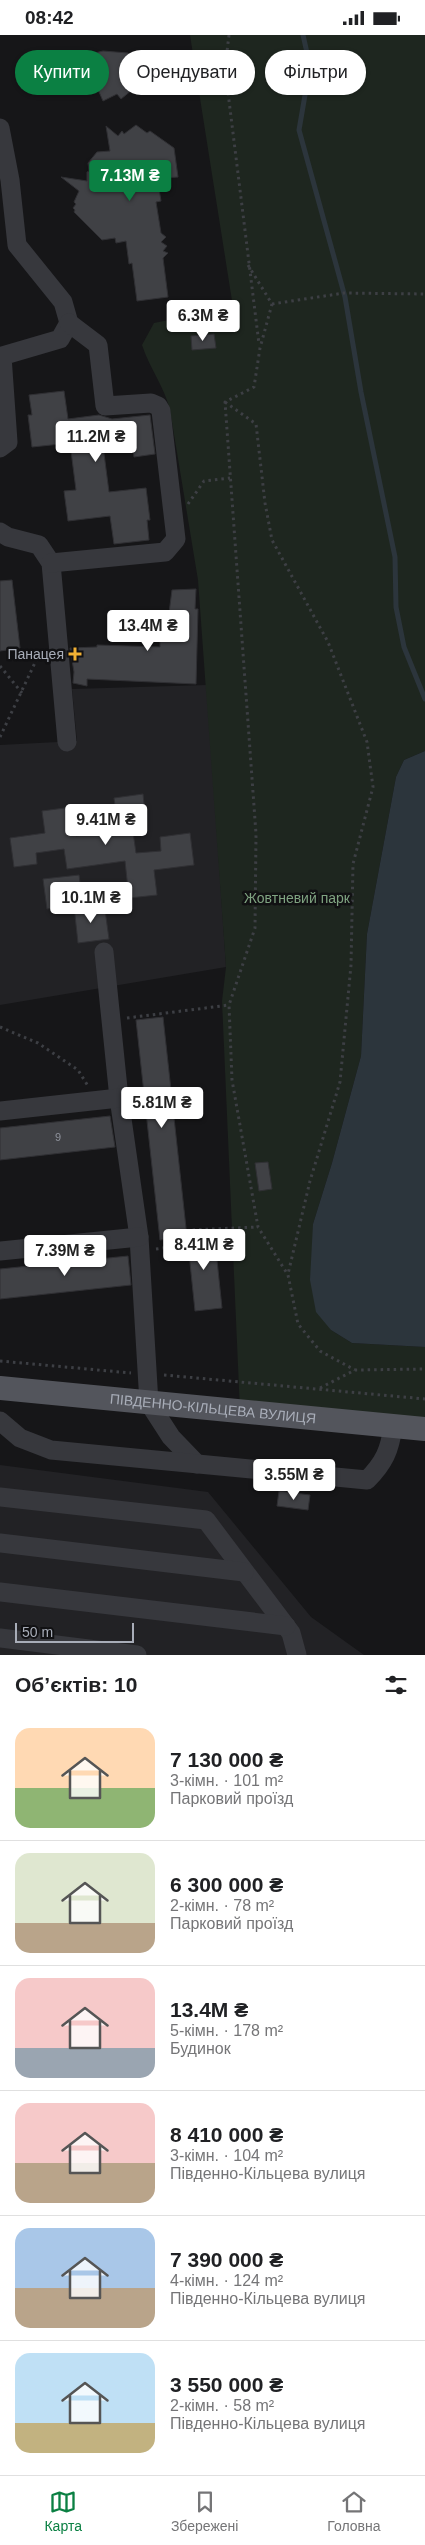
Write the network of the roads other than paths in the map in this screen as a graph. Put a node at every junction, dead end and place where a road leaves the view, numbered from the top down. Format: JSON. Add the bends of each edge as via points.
{"nodes":[{"id":1,"x":0,"y":128,"type":"edge"},
{"id":2,"x":7,"y":219,"type":"edge"},
{"id":3,"x":68,"y":323,"type":"junction"},
{"id":4,"x":1,"y":356,"type":"edge"},
{"id":5,"x":0,"y":448,"type":"edge"},
{"id":6,"x":0,"y":532,"type":"edge"},
{"id":7,"x":51,"y":563,"type":"junction"},
{"id":8,"x":67,"y":742,"type":"dead end"},
{"id":9,"x":104,"y":952,"type":"dead end"},
{"id":10,"x":119,"y":1098,"type":"junction"},
{"id":11,"x":0,"y":1111,"type":"edge"},
{"id":12,"x":140,"y":1244,"type":"junction"},
{"id":13,"x":0,"y":1251,"type":"edge"},
{"id":14,"x":0,"y":1388,"type":"edge"},
{"id":15,"x":149,"y":1403,"type":"junction"},
{"id":16,"x":1,"y":1424,"type":"edge"},
{"id":17,"x":393,"y":1426,"type":"junction"},
{"id":18,"x":425,"y":1429,"type":"edge"},
{"id":19,"x":197,"y":1464,"type":"junction"},
{"id":20,"x":0,"y":1497,"type":"edge"},
{"id":21,"x":0,"y":1543,"type":"edge"},
{"id":22,"x":244,"y":1572,"type":"junction"},
{"id":23,"x":0,"y":1592,"type":"edge"},
{"id":24,"x":286,"y":1626,"type":"junction"},
{"id":25,"x":0,"y":1638,"type":"edge"},
{"id":26,"x":137,"y":1655,"type":"edge"},
{"id":27,"x":297,"y":1655,"type":"edge"}],
"edges":[{"from":1,"to":2,"type":"street"},
{"from":2,"to":3,"type":"street","via":[[17,245],[63,302]]},
{"from":3,"to":4,"type":"street","via":[[60,339]]},
{"from":3,"to":7,"type":"street","via":[[98,345],[105,406],[150,403],[161,411],[176,539],[165,552]]},
{"from":4,"to":5,"type":"street","via":[[8,442]]},
{"from":6,"to":7,"type":"street","via":[[39,545]]},
{"from":7,"to":8,"type":"street"},
{"from":9,"to":10,"type":"street"},
{"from":10,"to":11,"type":"street"},
{"from":10,"to":12,"type":"street"},
{"from":12,"to":13,"type":"street"},
{"from":12,"to":15,"type":"street"},
{"from":14,"to":15,"type":"main road","name":"ПІВДЕННО-КІЛЬЦЕВА ВУЛИЦЯ"},
{"from":15,"to":17,"type":"main road","name":"ПІВДЕННО-КІЛЬЦЕВА ВУЛИЦЯ"},
{"from":15,"to":19,"type":"street","via":[[171,1437]]},
{"from":16,"to":19,"type":"street","via":[[20,1438],[51,1451]]},
{"from":17,"to":18,"type":"main road","name":"ПІВДЕННО-КІЛЬЦЕВА ВУЛИЦЯ"},
{"from":17,"to":19,"type":"street","via":[[391,1446],[383,1464],[367,1480]]},
{"from":20,"to":22,"type":"street","via":[[206,1521]]},
{"from":21,"to":22,"type":"street"},
{"from":22,"to":24,"type":"street"},
{"from":23,"to":24,"type":"street"},
{"from":24,"to":27,"type":"street"},
{"from":25,"to":26,"type":"street"}]}
